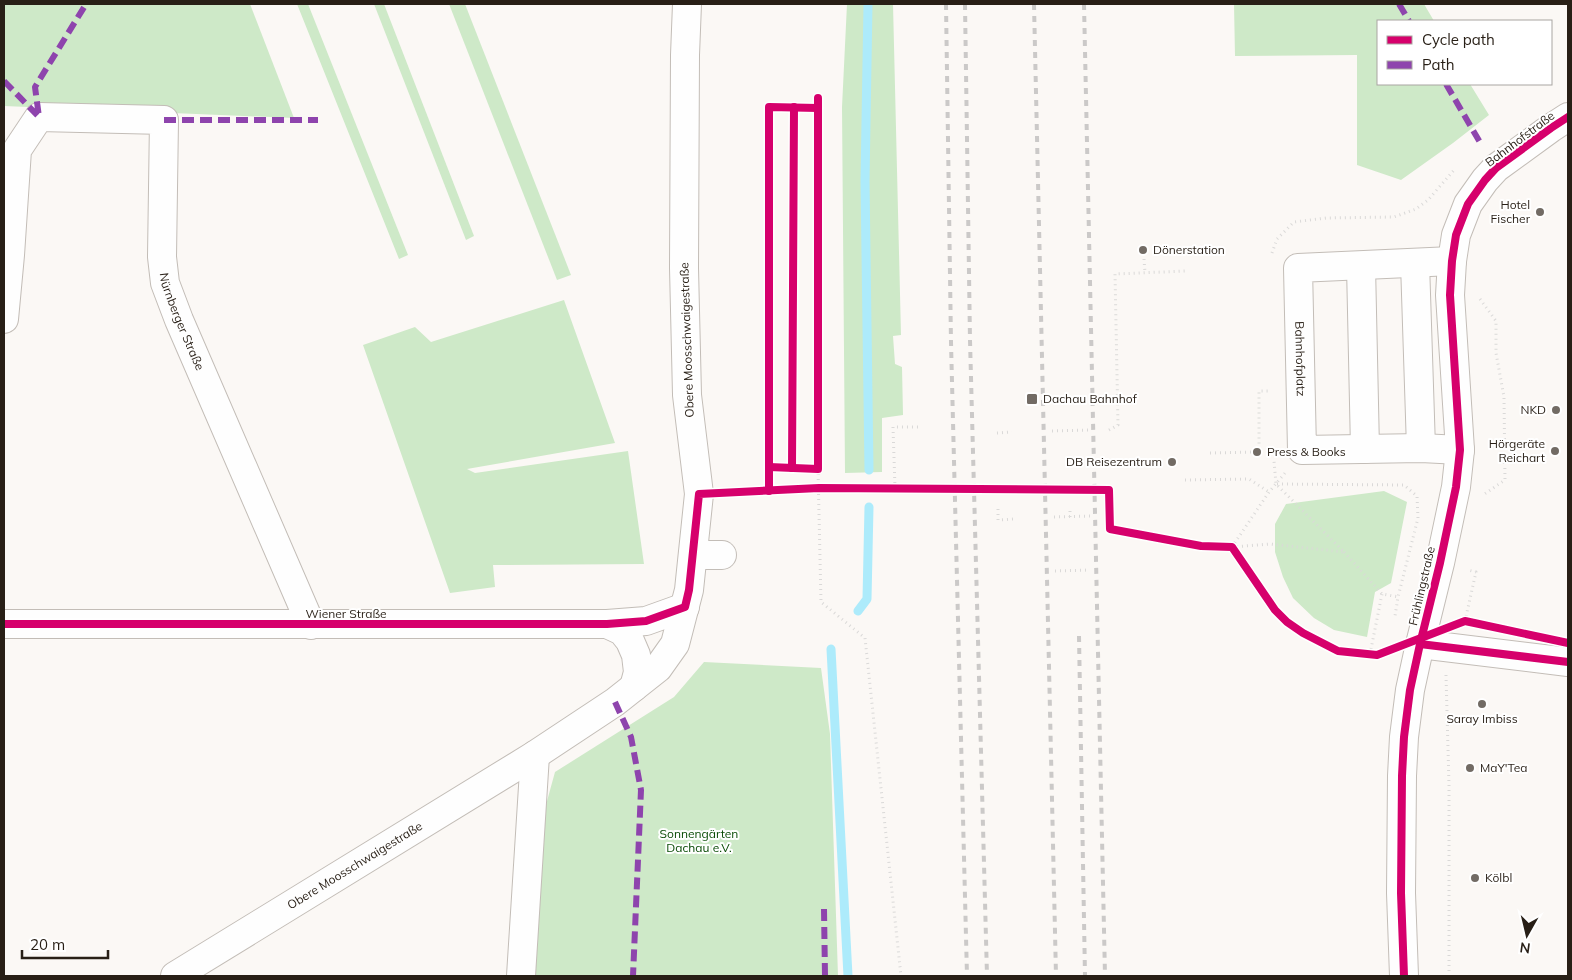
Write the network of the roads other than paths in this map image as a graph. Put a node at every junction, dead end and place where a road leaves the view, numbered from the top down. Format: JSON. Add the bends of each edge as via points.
{"nodes":[{"id":1,"x":687,"y":4,"type":"edge"},
{"id":2,"x":1568,"y":117,"type":"edge"},
{"id":3,"x":1452,"y":261,"type":"junction"},
{"id":4,"x":1415,"y":263,"type":"junction"},
{"id":5,"x":1361,"y":266,"type":"junction"},
{"id":6,"x":4,"y":319,"type":"edge"},
{"id":7,"x":1422,"y":448,"type":"junction"},
{"id":8,"x":1365,"y":449,"type":"junction"},
{"id":9,"x":1460,"y":450,"type":"junction"},
{"id":10,"x":722,"y":555,"type":"dead end"},
{"id":11,"x":693,"y":556,"type":"junction"},
{"id":12,"x":685,"y":607,"type":"junction"},
{"id":13,"x":4,"y":624,"type":"edge"},
{"id":14,"x":607,"y":624,"type":"junction"},
{"id":15,"x":311,"y":625,"type":"junction"},
{"id":16,"x":1420,"y":644,"type":"junction"},
{"id":17,"x":1568,"y":662,"type":"edge"},
{"id":18,"x":634,"y":687,"type":"junction"},
{"id":19,"x":535,"y":755,"type":"junction"},
{"id":20,"x":188,"y":973,"type":"edge"},
{"id":21,"x":521,"y":976,"type":"edge"},
{"id":22,"x":1404,"y":976,"type":"edge"}],
"edges":[{"from":1,"to":11,"type":"street","name":"Obere Moosschwaigestraße","via":[[684,268],[687,395],[699,494]]},
{"from":2,"to":3,"type":"street","name":"Bahnhofstraße","via":[[1496,168],[1480,186],[1461,220]]},
{"from":3,"to":4,"type":"street","name":"Bahnhofplatz"},
{"from":3,"to":9,"type":"street","name":"Frühlingstraße","via":[[1450,295]]},
{"from":4,"to":5,"type":"street","name":"Bahnhofplatz"},
{"from":4,"to":7,"type":"street"},
{"from":5,"to":8,"type":"street"},
{"from":5,"to":8,"type":"street","name":"Bahnhofplatz","via":[[1298,268],[1302,450]]},
{"from":6,"to":15,"type":"street","name":"Nürnberger Straße","via":[[17,150],[39,117],[164,120],[162,257],[165,283]]},
{"from":7,"to":8,"type":"street","name":"Bahnhofplatz"},
{"from":7,"to":9,"type":"street","name":"Bahnhofplatz"},
{"from":9,"to":16,"type":"street","name":"Frühlingstraße","via":[[1456,487]]},
{"from":10,"to":11,"type":"street"},
{"from":11,"to":12,"type":"street","name":"Obere Moosschwaigestraße"},
{"from":12,"to":14,"type":"street","name":"Wiener Straße","via":[[646,621]]},
{"from":12,"to":18,"type":"street","name":"Obere Moosschwaigestraße","via":[[675,644],[658,668]]},
{"from":13,"to":15,"type":"street","name":"Wiener Straße"},
{"from":14,"to":15,"type":"street","name":"Wiener Straße"},
{"from":14,"to":18,"type":"street","via":[[622,632],[636,655],[638,672]]},
{"from":16,"to":17,"type":"street"},
{"from":16,"to":22,"type":"street","name":"Frühlingstraße","via":[[1410,690],[1404,747],[1401,894]]},
{"from":18,"to":19,"type":"street","name":"Obere Moosschwaigestraße"},
{"from":19,"to":20,"type":"street","name":"Obere Moosschwaigestraße"},
{"from":19,"to":21,"type":"street"}]}
